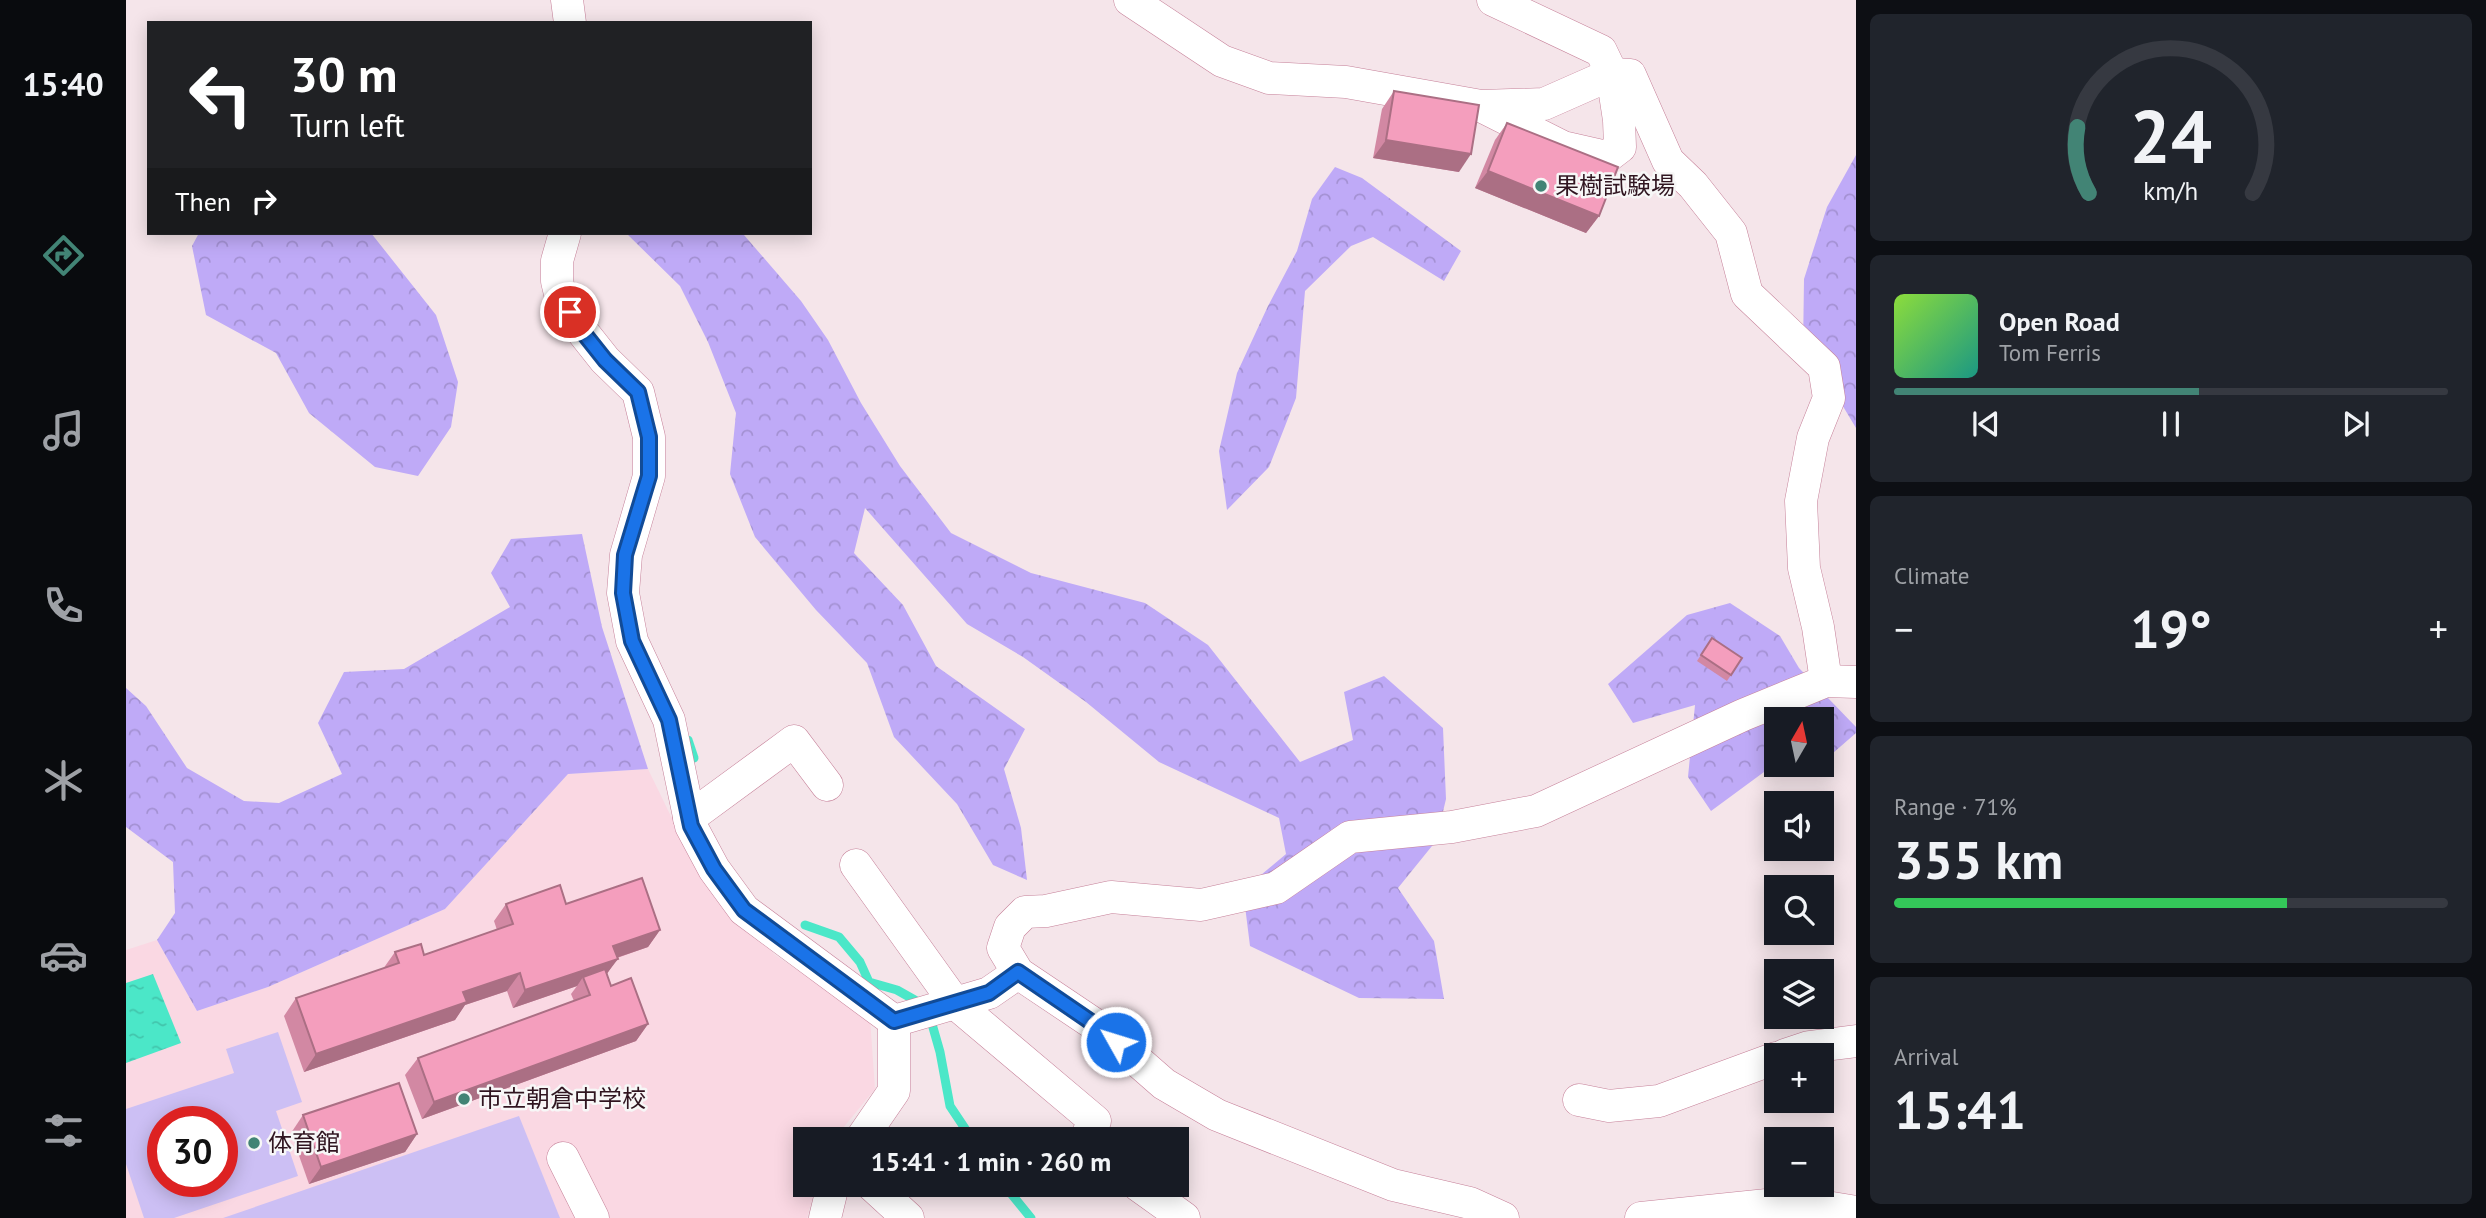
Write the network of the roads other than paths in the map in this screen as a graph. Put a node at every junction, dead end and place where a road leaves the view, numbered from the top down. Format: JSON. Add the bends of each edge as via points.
{"nodes":[{"id":1,"x":567,"y":0,"type":"edge"},
{"id":2,"x":1130,"y":0,"type":"edge"},
{"id":3,"x":1493,"y":0,"type":"edge"},
{"id":4,"x":570,"y":21,"type":"edge"},
{"id":5,"x":1612,"y":74,"type":"junction"},
{"id":6,"x":1481,"y":106,"type":"junction"},
{"id":7,"x":564,"y":235,"type":"edge"},
{"id":8,"x":1841,"y":682,"type":"edge"},
{"id":9,"x":827,"y":785,"type":"dead end"},
{"id":10,"x":689,"y":818,"type":"junction"},
{"id":11,"x":856,"y":865,"type":"dead end"},
{"id":12,"x":1018,"y":972,"type":"junction"},
{"id":13,"x":955,"y":1003,"type":"junction"},
{"id":14,"x":894,"y":1021,"type":"junction"},
{"id":15,"x":1856,"y":1041,"type":"edge"},
{"id":16,"x":1834,"y":1044,"type":"edge"},
{"id":17,"x":1764,"y":1062,"type":"edge"},
{"id":18,"x":1579,"y":1100,"type":"dead end"},
{"id":19,"x":869,"y":1127,"type":"edge"},
{"id":20,"x":1092,"y":1127,"type":"edge"},
{"id":21,"x":563,"y":1158,"type":"dead end"},
{"id":22,"x":830,"y":1197,"type":"edge"},
{"id":23,"x":885,"y":1197,"type":"edge"},
{"id":24,"x":1155,"y":1197,"type":"edge"},
{"id":25,"x":1849,"y":1214,"type":"edge"},
{"id":26,"x":1674,"y":1216,"type":"edge"},
{"id":27,"x":593,"y":1218,"type":"edge"},
{"id":28,"x":825,"y":1218,"type":"edge"},
{"id":29,"x":908,"y":1218,"type":"edge"},
{"id":30,"x":1184,"y":1218,"type":"edge"},
{"id":31,"x":1503,"y":1218,"type":"edge"},
{"id":32,"x":1640,"y":1218,"type":"edge"}],
"edges":[{"from":1,"to":4,"type":"street"},
{"from":2,"to":6,"type":"street","via":[[1222,61],[1269,78],[1346,82]]},
{"from":3,"to":5,"type":"street","via":[[1601,51]]},
{"from":5,"to":6,"type":"street","via":[[1544,104]]},
{"from":5,"to":6,"type":"street","via":[[1620,147],[1607,157],[1563,147]]},
{"from":5,"to":8,"type":"street","via":[[1630,75],[1668,161],[1731,233],[1747,294],[1824,367],[1829,398],[1813,438],[1801,501],[1804,568],[1818,628]]},
{"from":7,"to":10,"type":"street","via":[[557,261],[561,298],[578,326],[638,392],[649,437],[649,476],[625,555],[623,593],[632,641],[669,720]]},
{"from":8,"to":12,"type":"street","via":[[1743,715],[1536,811],[1452,827],[1350,837],[1276,888],[1201,905],[1111,897],[1025,912],[1010,927],[1003,948]]},
{"from":9,"to":10,"type":"street","via":[[794,741]]},
{"from":10,"to":14,"type":"street","via":[[714,869],[744,910]]},
{"from":11,"to":13,"type":"street"},
{"from":12,"to":13,"type":"street","via":[[989,993]]},
{"from":12,"to":31,"type":"street","via":[[1100,1028],[1164,1084],[1217,1115],[1393,1185],[1470,1203]]},
{"from":13,"to":14,"type":"street"},
{"from":13,"to":20,"type":"street","via":[[1095,1121]]},
{"from":14,"to":19,"type":"street","via":[[894,1091]]},
{"from":15,"to":16,"type":"street"},
{"from":17,"to":18,"type":"street","via":[[1659,1101],[1609,1107]]},
{"from":21,"to":27,"type":"street"},
{"from":22,"to":28,"type":"street"},
{"from":23,"to":29,"type":"street"},
{"from":24,"to":30,"type":"street"},
{"from":25,"to":26,"type":"street","via":[[1796,1202]]},
{"from":26,"to":32,"type":"street"}]}
